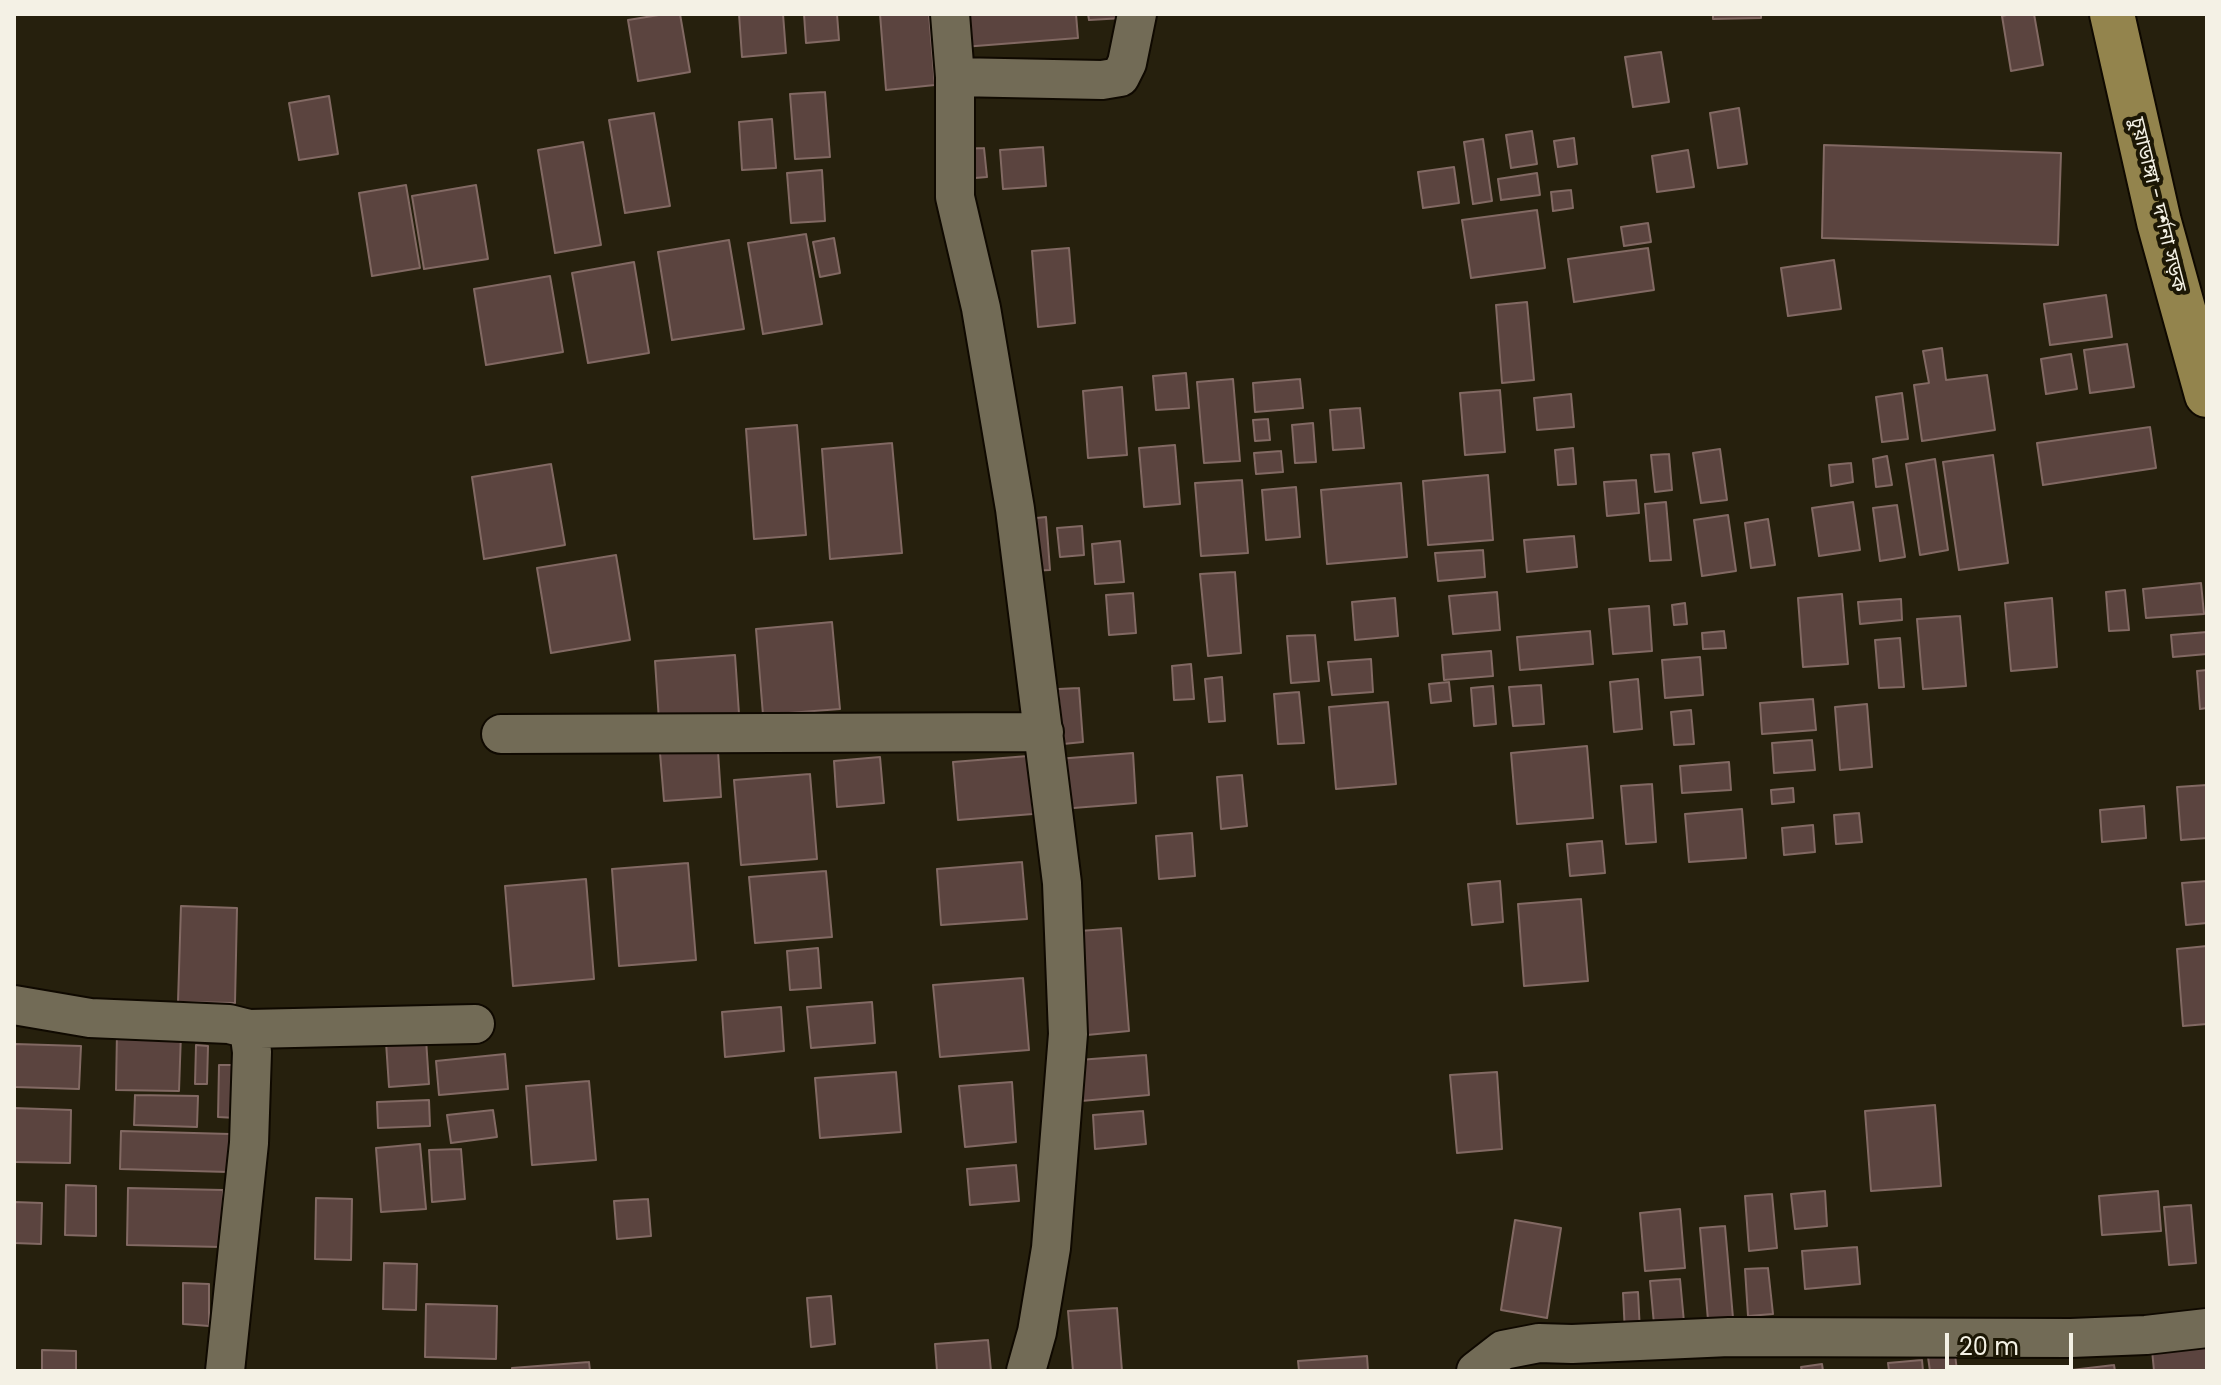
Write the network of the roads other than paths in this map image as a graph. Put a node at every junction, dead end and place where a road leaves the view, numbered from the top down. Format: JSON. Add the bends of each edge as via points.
{"nodes":[{"id":1,"x":950,"y":14,"type":"edge"},
{"id":2,"x":1137,"y":14,"type":"edge"},
{"id":3,"x":2112,"y":14,"type":"edge"},
{"id":4,"x":955,"y":77,"type":"junction"},
{"id":5,"x":2205,"y":385,"type":"edge"},
{"id":6,"x":1044,"y":732,"type":"junction"},
{"id":7,"x":501,"y":734,"type":"dead end"},
{"id":8,"x":14,"y":1005,"type":"edge"},
{"id":9,"x":475,"y":1024,"type":"dead end"},
{"id":10,"x":249,"y":1029,"type":"junction"},
{"id":11,"x":2207,"y":1328,"type":"edge"},
{"id":12,"x":1539,"y":1357,"type":"edge"},
{"id":13,"x":225,"y":1371,"type":"edge"},
{"id":14,"x":1026,"y":1371,"type":"edge"},
{"id":15,"x":1476,"y":1371,"type":"edge"}],
"edges":[{"from":1,"to":4,"type":"street"},
{"from":2,"to":4,"type":"street","via":[[1120,77]]},
{"from":3,"to":5,"type":"main road","name":"চুয়াডাঙ্গা - দর্শনা সড়ক","via":[[2159,222]]},
{"from":4,"to":6,"type":"street","via":[[955,197],[981,308],[1015,509]]},
{"from":6,"to":7,"type":"street"},
{"from":6,"to":14,"type":"street","via":[[1062,883],[1068,1034],[1051,1248]]},
{"from":8,"to":10,"type":"street","via":[[90,1018]]},
{"from":9,"to":10,"type":"street"},
{"from":10,"to":13,"type":"street","via":[[249,1143]]},
{"from":11,"to":12,"type":"street","via":[[2071,1338],[1729,1337],[1572,1344]]},
{"from":12,"to":15,"type":"street","via":[[1503,1350]]}]}
